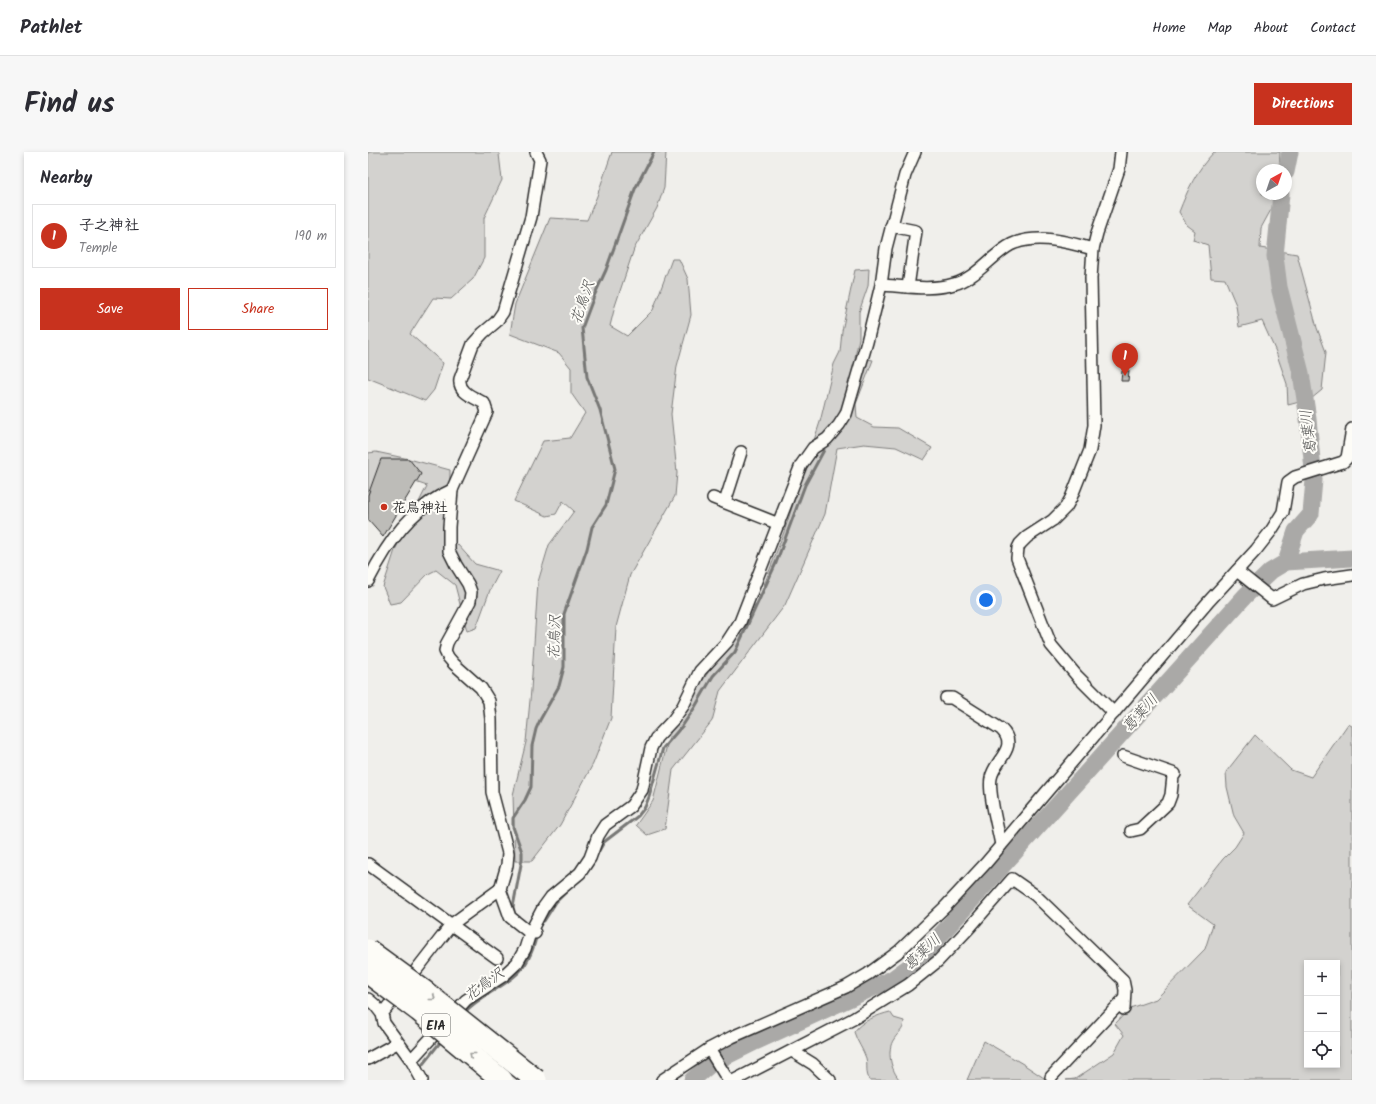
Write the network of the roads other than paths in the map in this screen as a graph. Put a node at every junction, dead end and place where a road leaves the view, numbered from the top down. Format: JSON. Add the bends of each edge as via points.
{"nodes":[{"id":1,"x":536,"y":152,"type":"edge"},
{"id":2,"x":915,"y":152,"type":"edge"},
{"id":3,"x":1121,"y":152,"type":"edge"},
{"id":4,"x":892,"y":226,"type":"junction"},
{"id":5,"x":1093,"y":249,"type":"junction"},
{"id":6,"x":880,"y":285,"type":"junction"},
{"id":7,"x":908,"y":286,"type":"junction"},
{"id":8,"x":1352,"y":429,"type":"edge"},
{"id":9,"x":741,"y":452,"type":"dead end"},
{"id":10,"x":452,"y":490,"type":"junction"},
{"id":11,"x":713,"y":498,"type":"dead end"},
{"id":12,"x":725,"y":502,"type":"junction"},
{"id":13,"x":778,"y":524,"type":"junction"},
{"id":14,"x":1239,"y":573,"type":"junction"},
{"id":15,"x":1352,"y":575,"type":"edge"},
{"id":16,"x":368,"y":581,"type":"edge"},
{"id":17,"x":946,"y":698,"type":"dead end"},
{"id":18,"x":1114,"y":713,"type":"junction"},
{"id":19,"x":1123,"y":756,"type":"dead end"},
{"id":20,"x":1131,"y":832,"type":"dead end"},
{"id":21,"x":1001,"y":845,"type":"junction"},
{"id":22,"x":368,"y":864,"type":"edge"},
{"id":23,"x":500,"y":889,"type":"junction"},
{"id":24,"x":452,"y":924,"type":"junction"},
{"id":25,"x":533,"y":933,"type":"junction"},
{"id":26,"x":368,"y":950,"type":"edge"},
{"id":27,"x":497,"y":958,"type":"dead end"},
{"id":28,"x":368,"y":973,"type":"edge"},
{"id":29,"x":368,"y":999,"type":"edge"},
{"id":30,"x":382,"y":1014,"type":"junction"},
{"id":31,"x":397,"y":1042,"type":"junction"},
{"id":32,"x":710,"y":1051,"type":"junction"},
{"id":33,"x":792,"y":1051,"type":"junction"},
{"id":34,"x":368,"y":1059,"type":"edge"},
{"id":35,"x":412,"y":1063,"type":"junction"},
{"id":36,"x":1051,"y":1077,"type":"dead end"},
{"id":37,"x":421,"y":1079,"type":"edge"},
{"id":38,"x":502,"y":1080,"type":"edge"},
{"id":39,"x":536,"y":1080,"type":"edge"},
{"id":40,"x":662,"y":1080,"type":"edge"},
{"id":41,"x":728,"y":1080,"type":"edge"},
{"id":42,"x":735,"y":1080,"type":"edge"},
{"id":43,"x":830,"y":1080,"type":"edge"}],
"edges":[{"from":1,"to":10,"type":"street","via":[[540,160],[531,217],[503,312],[473,344],[460,379],[459,385],[462,390],[484,403],[487,412]]},
{"from":2,"to":4,"type":"street","via":[[905,175]]},
{"from":3,"to":5,"type":"street","via":[[1119,169]]},
{"from":4,"to":6,"type":"street"},
{"from":4,"to":7,"type":"street","via":[[916,231]]},
{"from":5,"to":7,"type":"street","via":[[1062,240],[1027,240],[1014,243],[970,277],[954,284],[934,288]]},
{"from":5,"to":18,"type":"street","via":[[1091,278],[1094,425],[1090,450],[1066,507],[1054,520],[1026,537],[1018,548],[1017,558],[1051,645]]},
{"from":6,"to":7,"type":"street"},
{"from":6,"to":13,"type":"street","via":[[846,414],[840,425],[813,448],[801,465]]},
{"from":8,"to":14,"type":"street","via":[[1347,458],[1343,462],[1294,477],[1288,482],[1283,512]]},
{"from":9,"to":12,"type":"street"},
{"from":10,"to":16,"type":"street","via":[[440,495],[396,534]]},
{"from":10,"to":23,"type":"street","via":[[448,527],[449,551],[471,592],[470,601],[445,651],[454,664],[481,688],[489,701],[492,792],[508,853]]},
{"from":11,"to":12,"type":"street"},
{"from":12,"to":13,"type":"street"},
{"from":13,"to":25,"type":"street","via":[[740,622],[727,642],[700,671],[683,706],[656,738],[651,748],[642,790],[631,806],[605,825],[590,858],[580,873],[551,897],[543,908]]},
{"from":14,"to":15,"type":"street","via":[[1272,599],[1303,584]]},
{"from":14,"to":18,"type":"street","via":[[1209,602]]},
{"from":17,"to":21,"type":"street","via":[[952,698],[1006,734],[1006,751],[991,776]]},
{"from":18,"to":21,"type":"street"},
{"from":19,"to":20,"type":"street","via":[[1175,774],[1168,803],[1140,830]]},
{"from":21,"to":32,"type":"street","via":[[920,931],[898,952],[868,974],[846,987],[732,1037]]},
{"from":22,"to":24,"type":"street"},
{"from":23,"to":24,"type":"street"},
{"from":23,"to":25,"type":"street","via":[[510,917]]},
{"from":24,"to":27,"type":"street"},
{"from":24,"to":30,"type":"street"},
{"from":25,"to":35,"type":"street","via":[[517,963],[504,976],[466,1000]]},
{"from":26,"to":39,"type":"highway","number":"E1A","one_way":true,"bridge":true},
{"from":38,"to":28,"type":"highway","number":"E1A","one_way":true,"bridge":true},
{"from":29,"to":30,"type":"street"},
{"from":30,"to":31,"type":"street","via":[[384,1023]]},
{"from":31,"to":34,"type":"street"},
{"from":31,"to":35,"type":"street"},
{"from":32,"to":40,"type":"street"},
{"from":32,"to":41,"type":"street"},
{"from":33,"to":36,"type":"street","via":[[853,1019],[908,985],[938,961],[1012,879],[1036,896],[1123,980],[1124,1004]]},
{"from":33,"to":42,"type":"street"},
{"from":33,"to":43,"type":"street","via":[[813,1064]]},
{"from":35,"to":37,"type":"street"}]}
